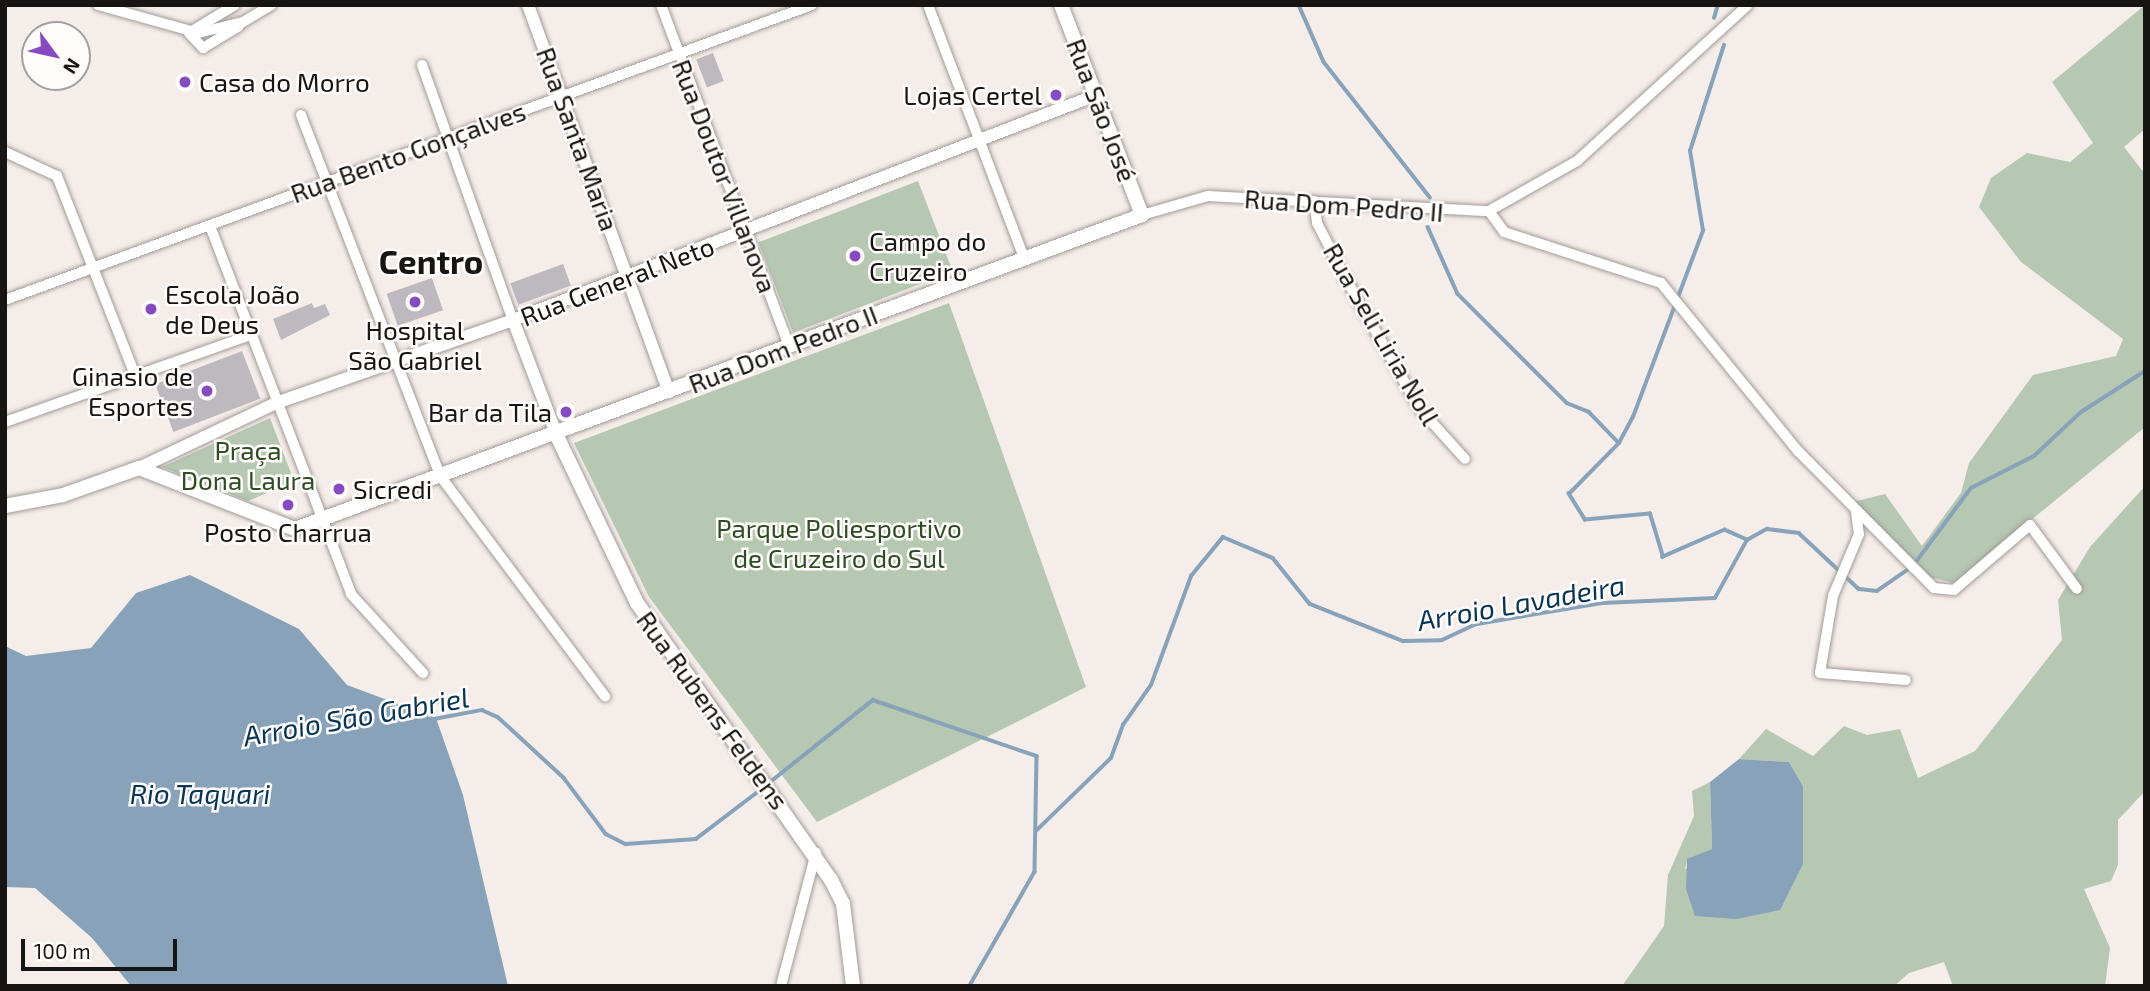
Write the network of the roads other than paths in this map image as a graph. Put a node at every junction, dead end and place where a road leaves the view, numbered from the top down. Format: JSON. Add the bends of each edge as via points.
{"nodes":[{"id":1,"x":98,"y":5,"type":"edge"},
{"id":2,"x":234,"y":5,"type":"edge"},
{"id":3,"x":271,"y":5,"type":"edge"},
{"id":4,"x":528,"y":5,"type":"edge"},
{"id":5,"x":661,"y":5,"type":"edge"},
{"id":6,"x":812,"y":5,"type":"edge"},
{"id":7,"x":928,"y":5,"type":"edge"},
{"id":8,"x":1061,"y":5,"type":"edge"},
{"id":9,"x":1748,"y":5,"type":"edge"},
{"id":10,"x":243,"y":22,"type":"junction"},
{"id":11,"x":188,"y":33,"type":"junction"},
{"id":12,"x":678,"y":52,"type":"junction"},
{"id":13,"x":422,"y":65,"type":"dead end"},
{"id":14,"x":1096,"y":95,"type":"junction"},
{"id":15,"x":562,"y":96,"type":"junction"},
{"id":16,"x":301,"y":115,"type":"dead end"},
{"id":17,"x":449,"y":136,"type":"junction"},
{"id":18,"x":980,"y":138,"type":"junction"},
{"id":19,"x":5,"y":152,"type":"edge"},
{"id":20,"x":330,"y":181,"type":"junction"},
{"id":21,"x":1314,"y":201,"type":"junction"},
{"id":22,"x":1489,"y":211,"type":"junction"},
{"id":23,"x":1142,"y":215,"type":"junction"},
{"id":24,"x":210,"y":226,"type":"junction"},
{"id":25,"x":746,"y":232,"type":"junction"},
{"id":26,"x":1024,"y":258,"type":"junction"},
{"id":27,"x":94,"y":272,"type":"junction"},
{"id":28,"x":629,"y":276,"type":"junction"},
{"id":29,"x":5,"y":300,"type":"edge"},
{"id":30,"x":513,"y":320,"type":"junction"},
{"id":31,"x":251,"y":335,"type":"junction"},
{"id":32,"x":789,"y":346,"type":"junction"},
{"id":33,"x":394,"y":360,"type":"junction"},
{"id":34,"x":135,"y":375,"type":"junction"},
{"id":35,"x":669,"y":392,"type":"junction"},
{"id":36,"x":276,"y":403,"type":"junction"},
{"id":37,"x":5,"y":422,"type":"edge"},
{"id":38,"x":557,"y":436,"type":"junction"},
{"id":39,"x":1465,"y":459,"type":"dead end"},
{"id":40,"x":139,"y":468,"type":"junction"},
{"id":41,"x":441,"y":477,"type":"junction"},
{"id":42,"x":5,"y":506,"type":"edge"},
{"id":43,"x":1856,"y":510,"type":"junction"},
{"id":44,"x":323,"y":521,"type":"junction"},
{"id":45,"x":2077,"y":589,"type":"dead end"},
{"id":46,"x":423,"y":673,"type":"dead end"},
{"id":47,"x":1906,"y":680,"type":"dead end"},
{"id":48,"x":605,"y":696,"type":"dead end"},
{"id":49,"x":816,"y":853,"type":"junction"},
{"id":50,"x":781,"y":986,"type":"edge"},
{"id":51,"x":853,"y":986,"type":"edge"}],
"edges":[{"from":1,"to":11,"type":"street"},
{"from":2,"to":11,"type":"street"},
{"from":3,"to":10,"type":"street"},
{"from":4,"to":15,"type":"street","name":"Rua Santa Maria"},
{"from":5,"to":12,"type":"street","name":"Rua Doutor Villanova"},
{"from":6,"to":12,"type":"street","name":"Rua Bento Gonçalves"},
{"from":7,"to":18,"type":"street"},
{"from":8,"to":14,"type":"main road","name":"Rua São José"},
{"from":9,"to":22,"type":"street","via":[[1577,161]]},
{"from":10,"to":11,"type":"street"},
{"from":10,"to":11,"type":"street","via":[[203,48]]},
{"from":12,"to":15,"type":"street","name":"Rua Bento Gonçalves"},
{"from":12,"to":25,"type":"street","name":"Rua Doutor Villanova"},
{"from":13,"to":17,"type":"street"},
{"from":14,"to":18,"type":"street","name":"Rua General Neto"},
{"from":14,"to":23,"type":"main road","name":"Rua São José"},
{"from":15,"to":17,"type":"street","name":"Rua Bento Gonçalves"},
{"from":15,"to":28,"type":"street","name":"Rua Santa Maria"},
{"from":16,"to":20,"type":"street"},
{"from":17,"to":20,"type":"street","name":"Rua Bento Gonçalves"},
{"from":17,"to":30,"type":"street"},
{"from":18,"to":25,"type":"street","name":"Rua General Neto"},
{"from":18,"to":26,"type":"street"},
{"from":19,"to":27,"type":"street","via":[[57,176]]},
{"from":20,"to":24,"type":"street","name":"Rua Bento Gonçalves"},
{"from":20,"to":33,"type":"street"},
{"from":21,"to":22,"type":"street","name":"Rua Dom Pedro II"},
{"from":21,"to":23,"type":"street","name":"Rua Dom Pedro II","via":[[1208,196]]},
{"from":21,"to":39,"type":"street","name":"Rua Seli Liria Noll","via":[[1340,268],[1420,409]]},
{"from":22,"to":43,"type":"street","via":[[1504,232],[1661,284],[1798,451]]},
{"from":23,"to":26,"type":"main road","name":"Rua Dom Pedro II"},
{"from":24,"to":27,"type":"street","name":"Rua Bento Gonçalves"},
{"from":24,"to":31,"type":"street"},
{"from":25,"to":28,"type":"street","name":"Rua General Neto"},
{"from":25,"to":32,"type":"street","name":"Rua Doutor Villanova"},
{"from":26,"to":32,"type":"main road","name":"Rua Dom Pedro II"},
{"from":27,"to":29,"type":"street","name":"Rua Bento Gonçalves"},
{"from":27,"to":34,"type":"street"},
{"from":28,"to":30,"type":"street","name":"Rua General Neto"},
{"from":28,"to":35,"type":"street","name":"Rua Santa Maria"},
{"from":30,"to":33,"type":"street","name":"Rua General Neto"},
{"from":30,"to":38,"type":"street"},
{"from":31,"to":34,"type":"street"},
{"from":31,"to":36,"type":"street"},
{"from":32,"to":35,"type":"main road","name":"Rua Dom Pedro II"},
{"from":33,"to":36,"type":"street","name":"Rua General Neto"},
{"from":33,"to":41,"type":"street"},
{"from":34,"to":37,"type":"street"},
{"from":35,"to":38,"type":"main road","name":"Rua Dom Pedro II"},
{"from":36,"to":40,"type":"street","name":"Rua General Neto"},
{"from":36,"to":44,"type":"street"},
{"from":38,"to":41,"type":"main road","name":"Rua Dom Pedro II"},
{"from":38,"to":49,"type":"main road","name":"Rua Rubens Feldens","via":[[634,597]]},
{"from":40,"to":42,"type":"main road","via":[[63,495]]},
{"from":40,"to":44,"type":"main road","name":"Rua Dom Pedro II","via":[[284,529]]},
{"from":41,"to":44,"type":"main road","name":"Rua Dom Pedro II"},
{"from":41,"to":48,"type":"street"},
{"from":43,"to":45,"type":"street","via":[[1934,589],[1954,590],[2029,525]]},
{"from":43,"to":47,"type":"street","via":[[1859,534],[1833,596],[1820,673]]},
{"from":44,"to":46,"type":"street","via":[[351,594]]},
{"from":49,"to":50,"type":"street"},
{"from":49,"to":51,"type":"main road","name":"Rua Rubens Feldens","via":[[843,904]]}]}
